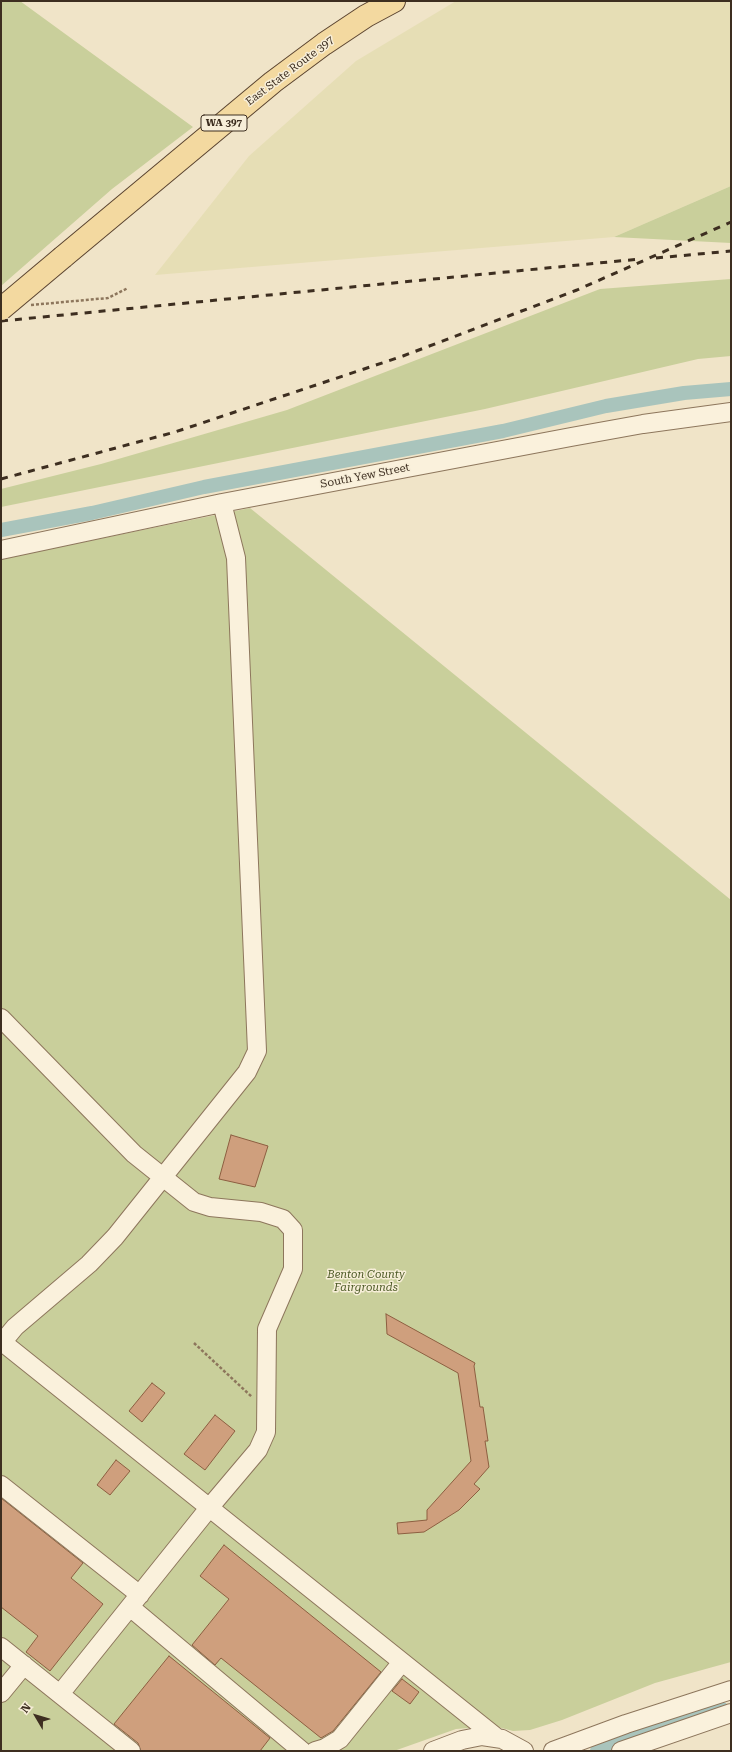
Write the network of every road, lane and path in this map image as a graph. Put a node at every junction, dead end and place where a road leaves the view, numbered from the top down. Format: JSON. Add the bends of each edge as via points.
{"nodes":[{"id":1,"x":394,"y":1,"type":"edge"},
{"id":2,"x":128,"y":288,"type":"dead end"},
{"id":3,"x":27,"y":306,"type":"dead end"},
{"id":4,"x":1,"y":310,"type":"edge"},
{"id":5,"x":731,"y":412,"type":"edge"},
{"id":6,"x":222,"y":503,"type":"junction"},
{"id":7,"x":1,"y":550,"type":"edge"},
{"id":8,"x":1,"y":1018,"type":"edge"},
{"id":9,"x":163,"y":1178,"type":"junction"},
{"id":10,"x":2,"y":1342,"type":"edge"},
{"id":11,"x":194,"y":1343,"type":"dead end"},
{"id":12,"x":266,"y":1410,"type":"junction"},
{"id":13,"x":1,"y":1485,"type":"edge"},
{"id":14,"x":209,"y":1508,"type":"junction"},
{"id":15,"x":135,"y":1601,"type":"junction"},
{"id":16,"x":1,"y":1647,"type":"edge"},
{"id":17,"x":402,"y":1662,"type":"junction"},
{"id":18,"x":24,"y":1665,"type":"junction"},
{"id":19,"x":731,"y":1690,"type":"edge"},
{"id":20,"x":1,"y":1693,"type":"edge"},
{"id":21,"x":60,"y":1694,"type":"junction"},
{"id":22,"x":731,"y":1713,"type":"edge"},
{"id":23,"x":496,"y":1737,"type":"junction"},
{"id":24,"x":131,"y":1751,"type":"edge"},
{"id":25,"x":302,"y":1751,"type":"edge"},
{"id":26,"x":315,"y":1751,"type":"edge"},
{"id":27,"x":433,"y":1751,"type":"edge"},
{"id":28,"x":524,"y":1751,"type":"edge"},
{"id":29,"x":553,"y":1751,"type":"edge"},
{"id":30,"x":621,"y":1751,"type":"edge"}],
"edges":[{"from":1,"to":4,"type":"main road","name":"East State Route 397","number":"WA 397","bridge":true,"via":[[324,44],[273,82]]},
{"from":2,"to":3,"type":"path","via":[[108,298]]},
{"from":5,"to":6,"type":"street","name":"South Yew Street","via":[[585,434]]},
{"from":6,"to":7,"type":"street","name":"South Yew Street"},
{"from":6,"to":9,"type":"street","via":[[236,558],[256,1051],[248,1072]]},
{"from":8,"to":9,"type":"street","via":[[134,1154]]},
{"from":9,"to":10,"type":"street","via":[[116,1237],[89,1264],[29,1314]]},
{"from":9,"to":12,"type":"street","via":[[194,1202],[210,1207],[261,1212],[283,1219],[293,1230],[293,1269],[268,1329]]},
{"from":10,"to":14,"type":"street"},
{"from":11,"to":12,"type":"path"},
{"from":12,"to":14,"type":"street","via":[[266,1432],[258,1450]]},
{"from":13,"to":15,"type":"street"},
{"from":14,"to":15,"type":"street"},
{"from":14,"to":17,"type":"street"},
{"from":15,"to":21,"type":"street"},
{"from":15,"to":25,"type":"street"},
{"from":16,"to":18,"type":"street"},
{"from":17,"to":23,"type":"street"},
{"from":17,"to":26,"type":"street","via":[[340,1739]]},
{"from":18,"to":20,"type":"street"},
{"from":18,"to":21,"type":"street"},
{"from":19,"to":29,"type":"street"},
{"from":21,"to":24,"type":"street"},
{"from":22,"to":30,"type":"street"},
{"from":23,"to":27,"type":"street","via":[[475,1736]]},
{"from":23,"to":28,"type":"street"}]}
